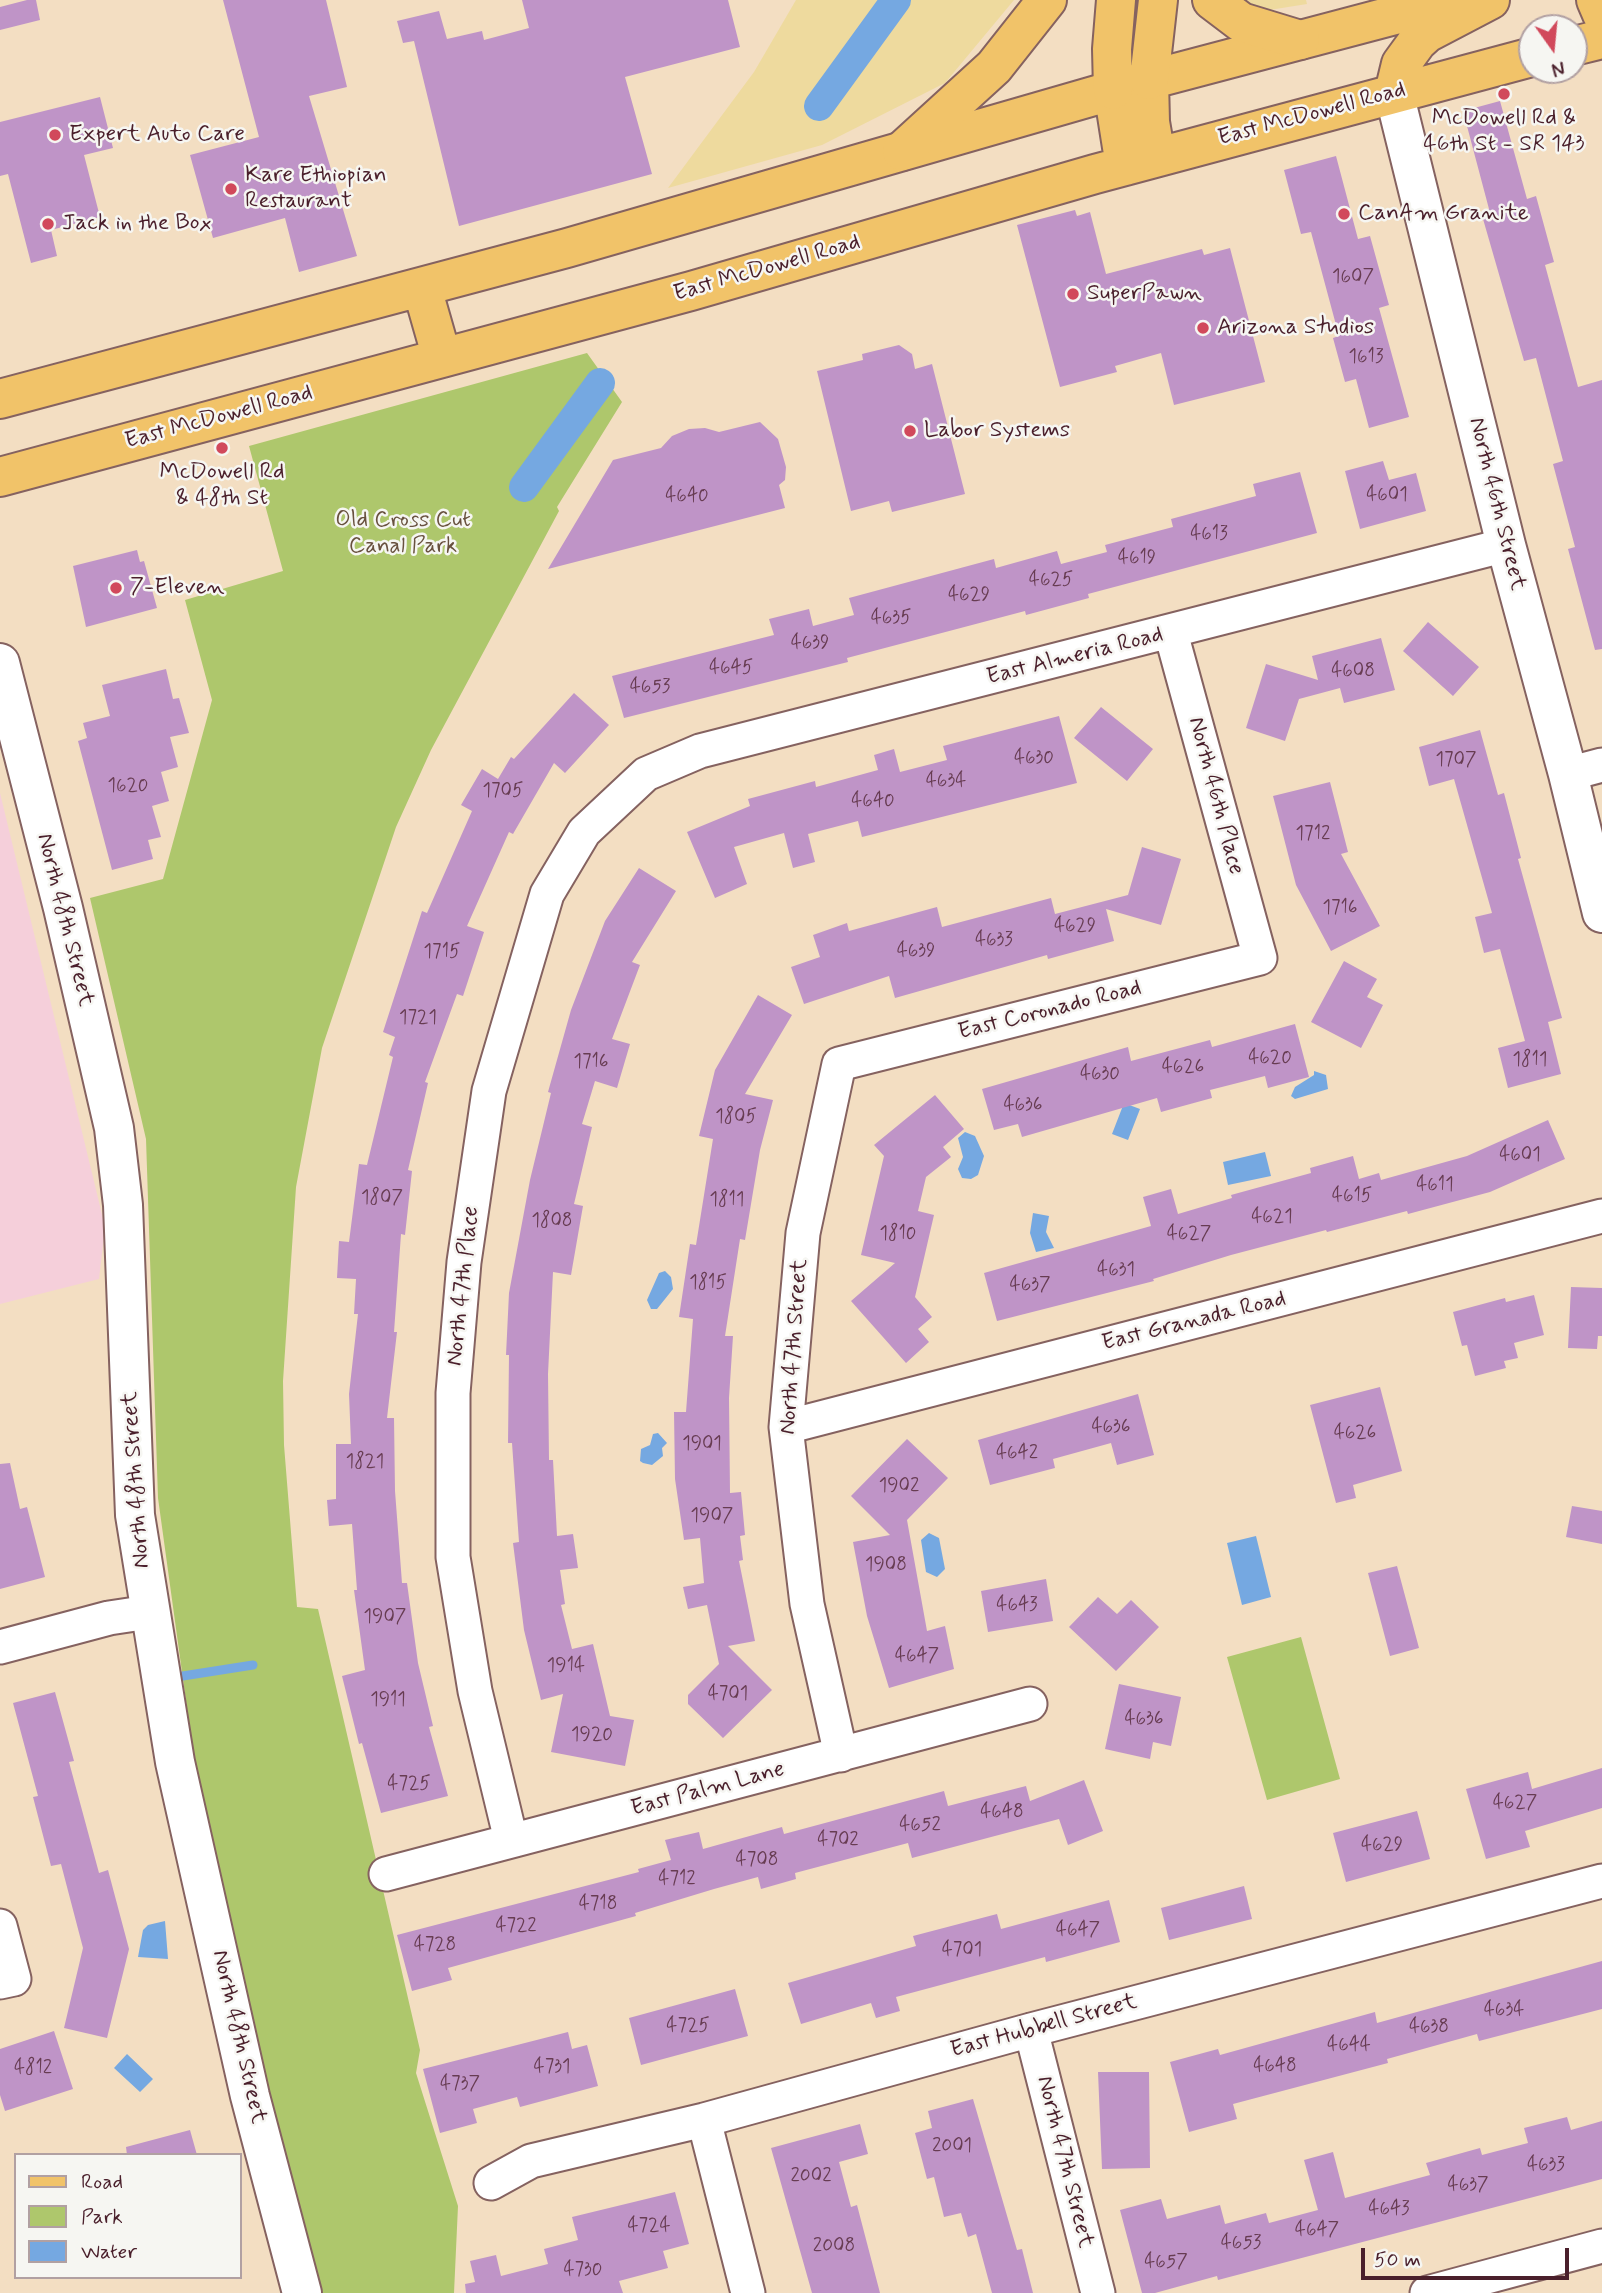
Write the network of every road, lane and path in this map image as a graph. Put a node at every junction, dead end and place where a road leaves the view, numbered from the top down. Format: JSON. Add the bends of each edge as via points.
{"nodes":[{"id":1,"x":1047,"y":0,"type":"edge"},
{"id":2,"x":1116,"y":0,"type":"edge"},
{"id":3,"x":1158,"y":0,"type":"edge"},
{"id":4,"x":1212,"y":0,"type":"edge"},
{"id":5,"x":1452,"y":0,"type":"edge"},
{"id":6,"x":1490,"y":0,"type":"edge"},
{"id":7,"x":1596,"y":0,"type":"edge"},
{"id":8,"x":1602,"y":14,"type":"edge"},
{"id":9,"x":1300,"y":40,"type":"junction"},
{"id":10,"x":1518,"y":61,"type":"edge"},
{"id":11,"x":1149,"y":80,"type":"junction"},
{"id":12,"x":1113,"y":90,"type":"junction"},
{"id":13,"x":1394,"y":93,"type":"junction"},
{"id":14,"x":902,"y":151,"type":"junction"},
{"id":15,"x":1141,"y":162,"type":"junction"},
{"id":16,"x":422,"y":288,"type":"junction"},
{"id":17,"x":442,"y":358,"type":"junction"},
{"id":18,"x":0,"y":399,"type":"edge"},
{"id":19,"x":0,"y":477,"type":"edge"},
{"id":20,"x":1506,"y":545,"type":"junction"},
{"id":21,"x":1171,"y":633,"type":"junction"},
{"id":22,"x":0,"y":663,"type":"edge"},
{"id":23,"x":1585,"y":769,"type":"edge"},
{"id":24,"x":646,"y":774,"type":"joint"},
{"id":25,"x":1602,"y":913,"type":"edge"},
{"id":26,"x":1261,"y":958,"type":"joint"},
{"id":27,"x":839,"y":1064,"type":"joint"},
{"id":28,"x":1602,"y":1216,"type":"edge"},
{"id":29,"x":786,"y":1427,"type":"junction"},
{"id":30,"x":149,"y":1612,"type":"junction"},
{"id":31,"x":0,"y":1647,"type":"edge"},
{"id":32,"x":1030,"y":1704,"type":"dead end"},
{"id":33,"x":841,"y":1755,"type":"junction"},
{"id":34,"x":511,"y":1840,"type":"junction"},
{"id":35,"x":386,"y":1874,"type":"dead end"},
{"id":36,"x":1602,"y":1881,"type":"edge"},
{"id":37,"x":0,"y":1926,"type":"edge"},
{"id":38,"x":7,"y":1980,"type":"edge"},
{"id":39,"x":1031,"y":2030,"type":"junction"},
{"id":40,"x":704,"y":2120,"type":"junction"},
{"id":41,"x":491,"y":2183,"type":"dead end"},
{"id":42,"x":1602,"y":2246,"type":"edge"},
{"id":43,"x":302,"y":2293,"type":"edge"},
{"id":44,"x":748,"y":2293,"type":"edge"},
{"id":45,"x":1098,"y":2293,"type":"edge"},
{"id":46,"x":1427,"y":2293,"type":"edge"}],
"edges":[{"from":1,"to":14,"type":"main road","via":[[994,67]]},
{"from":2,"to":12,"type":"main road"},
{"from":3,"to":11,"type":"main road"},
{"from":4,"to":9,"type":"main road","via":[[1241,22]]},
{"from":5,"to":9,"type":"main road"},
{"from":6,"to":13,"type":"main road","via":[[1417,42],[1401,64]]},
{"from":7,"to":8,"type":"main road"},
{"from":9,"to":11,"type":"main road"},
{"from":10,"to":13,"type":"main road","name":"East McDowell Road"},
{"from":11,"to":12,"type":"main road"},
{"from":11,"to":15,"type":"main road","via":[[1150,122]]},
{"from":12,"to":14,"type":"main road"},
{"from":12,"to":15,"type":"main road"},
{"from":13,"to":15,"type":"main road","name":"East McDowell Road"},
{"from":13,"to":20,"type":"street","name":"North 46th Street"},
{"from":14,"to":16,"type":"main road"},
{"from":15,"to":17,"type":"main road","name":"East McDowell Road"},
{"from":16,"to":17,"type":"main road"},
{"from":16,"to":18,"type":"main road"},
{"from":17,"to":19,"type":"main road","name":"East McDowell Road"},
{"from":20,"to":21,"type":"street","name":"East Almeria Road"},
{"from":20,"to":23,"type":"street","name":"North 46th Street"},
{"from":21,"to":24,"type":"street","name":"East Almeria Road","via":[[700,751]]},
{"from":21,"to":26,"type":"street","name":"North 46th Place"},
{"from":22,"to":30,"type":"street","name":"North 48th Street","via":[[114,1128],[123,1205],[135,1515]]},
{"from":23,"to":25,"type":"street","name":"North 46th Street"},
{"from":24,"to":34,"type":"street","name":"North 47th Place","via":[[584,832],[547,894],[489,1091],[464,1262],[453,1393],[453,1557],[475,1691]]},
{"from":26,"to":27,"type":"street","name":"East Coronado Road"},
{"from":27,"to":29,"type":"street","name":"North 47th Street","via":[[803,1233]]},
{"from":28,"to":29,"type":"street","name":"East Granada Road"},
{"from":29,"to":33,"type":"street","name":"North 47th Street","via":[[807,1604]]},
{"from":30,"to":31,"type":"street"},
{"from":30,"to":43,"type":"street","name":"North 48th Street","via":[[175,1762],[250,2096]]},
{"from":32,"to":33,"type":"street","name":"East Palm Lane"},
{"from":33,"to":34,"type":"street","name":"East Palm Lane"},
{"from":34,"to":35,"type":"street","name":"East Palm Lane"},
{"from":36,"to":39,"type":"street","name":"East Hubbell Street"},
{"from":37,"to":38,"type":"street"},
{"from":39,"to":40,"type":"street","name":"East Hubbell Street"},
{"from":39,"to":45,"type":"street","name":"North 47th Street"},
{"from":40,"to":41,"type":"street","name":"East Hubbell Street","via":[[531,2161]]},
{"from":40,"to":44,"type":"street"},
{"from":42,"to":46,"type":"street"}]}
